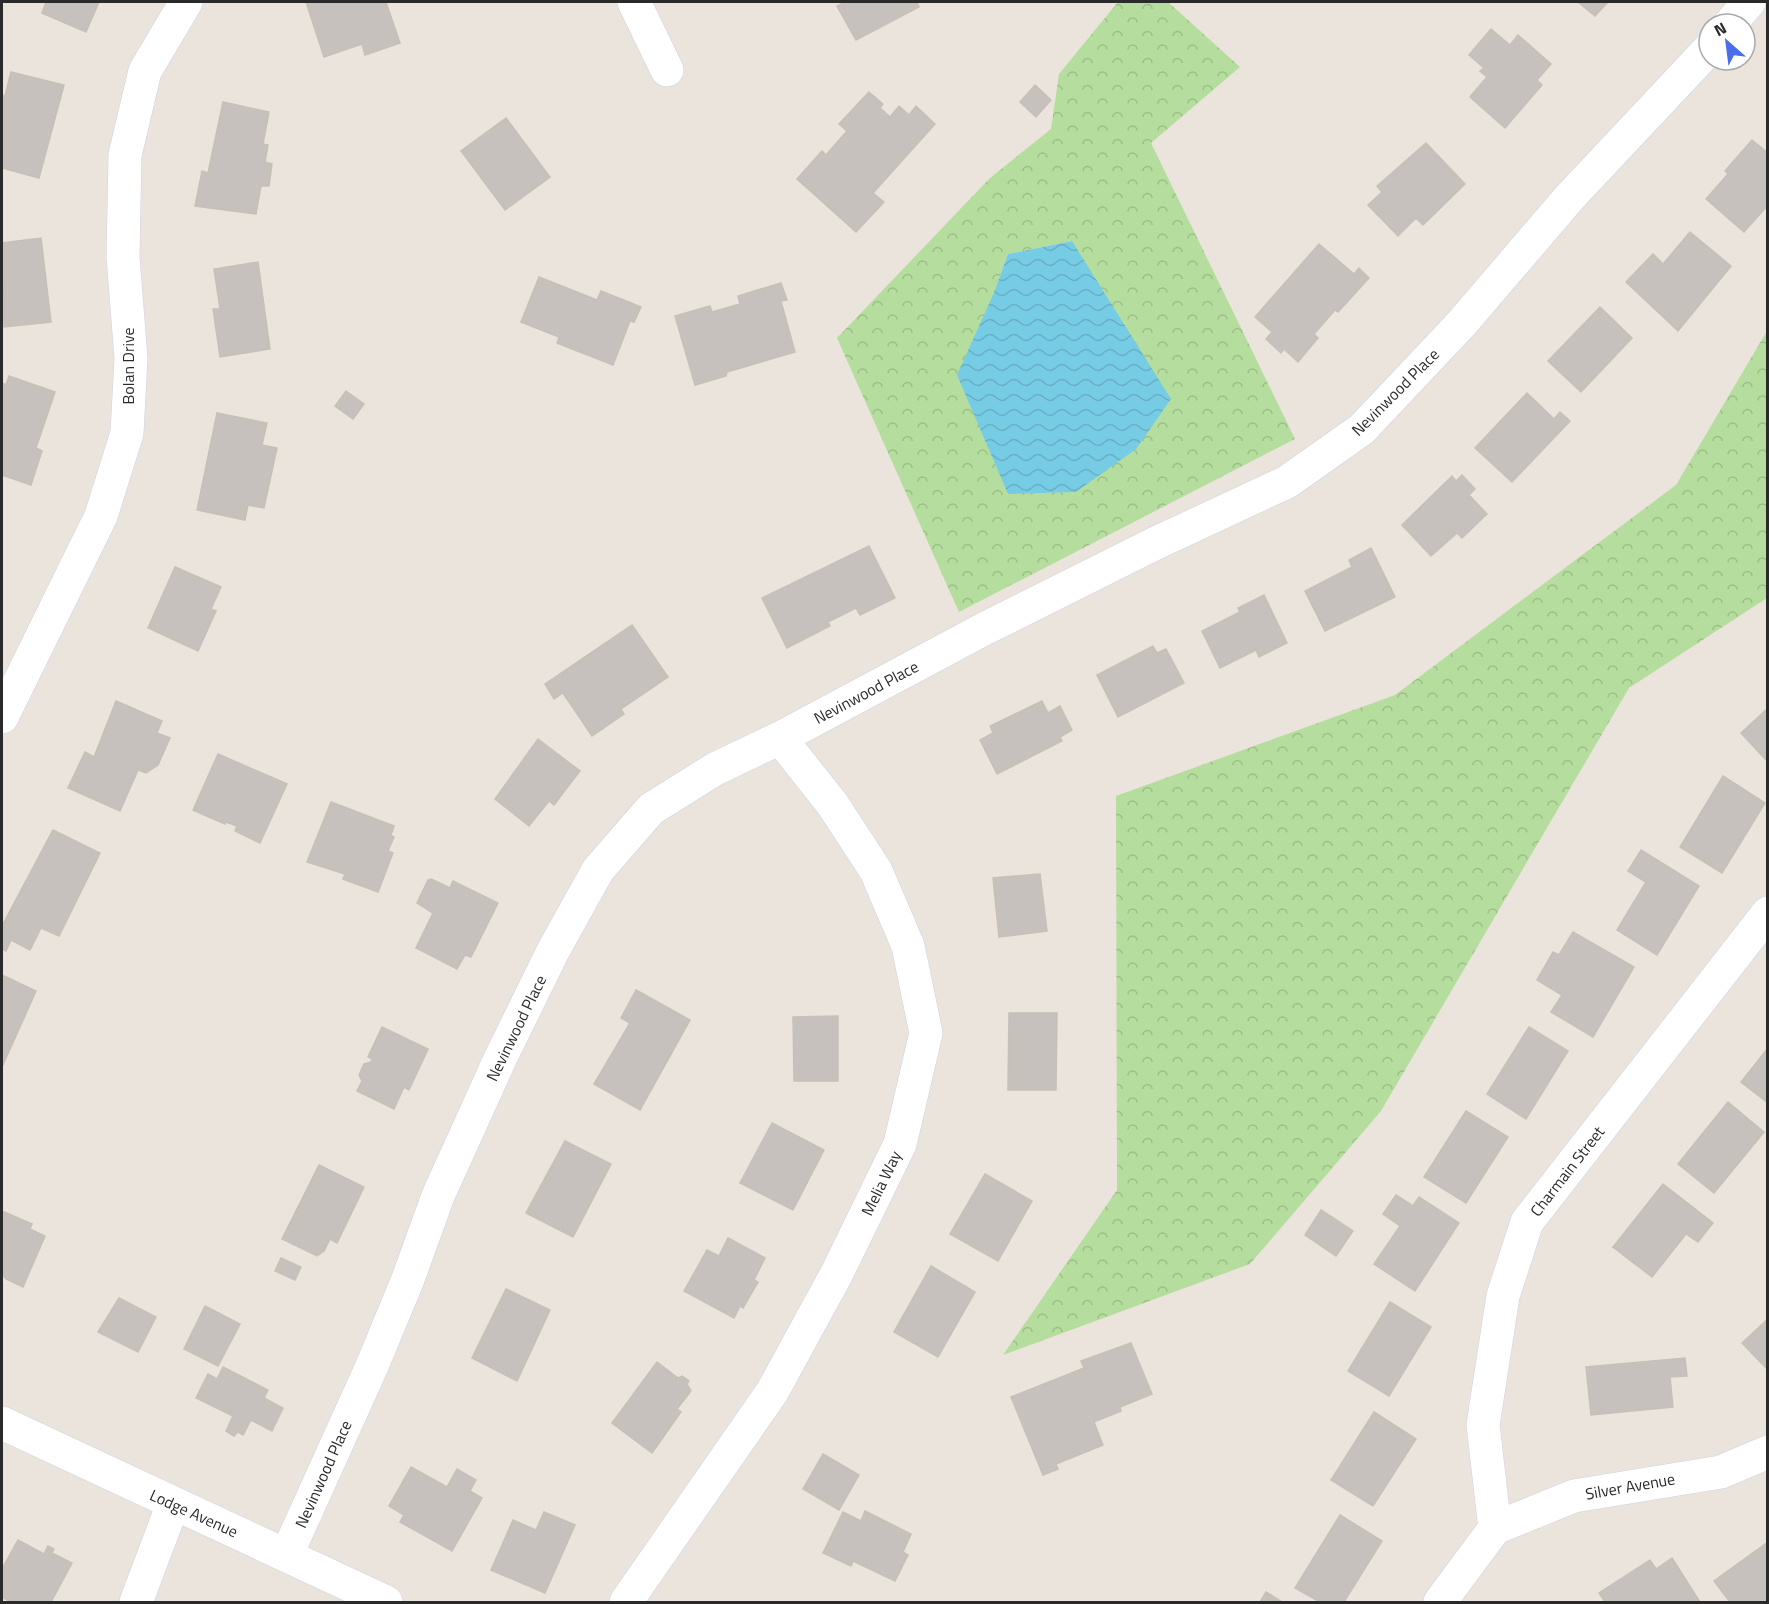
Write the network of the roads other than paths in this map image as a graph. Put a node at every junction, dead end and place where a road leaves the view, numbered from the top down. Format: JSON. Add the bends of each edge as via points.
{"nodes":[{"id":1,"x":186,"y":2,"type":"edge"},
{"id":2,"x":634,"y":2,"type":"edge"},
{"id":3,"x":1697,"y":62,"type":"edge"},
{"id":4,"x":667,"y":70,"type":"dead end"},
{"id":5,"x":2,"y":717,"type":"edge"},
{"id":6,"x":780,"y":738,"type":"junction"},
{"id":7,"x":1767,"y":913,"type":"edge"},
{"id":8,"x":2,"y":1422,"type":"edge"},
{"id":9,"x":1767,"y":1452,"type":"edge"},
{"id":10,"x":173,"y":1504,"type":"junction"},
{"id":11,"x":1495,"y":1528,"type":"junction"},
{"id":12,"x":287,"y":1554,"type":"junction"},
{"id":13,"x":136,"y":1602,"type":"edge"},
{"id":14,"x":386,"y":1602,"type":"edge"},
{"id":15,"x":626,"y":1602,"type":"edge"},
{"id":16,"x":1440,"y":1602,"type":"edge"}],
"edges":[{"from":1,"to":5,"type":"street","name":"Bolan Drive","via":[[145,71],[126,155],[123,257],[131,358],[128,433],[101,516]]},
{"from":2,"to":4,"type":"street"},
{"from":3,"to":6,"type":"street","name":"Nevinwood Place","via":[[1362,429],[1287,482],[982,630]]},
{"from":6,"to":12,"type":"street","name":"Nevinwood Place","via":[[715,769],[651,809],[598,870],[547,962],[438,1196],[408,1279]]},
{"from":6,"to":15,"type":"street","name":"Melia Way","via":[[833,805],[876,871],[908,946],[926,1033],[900,1144],[837,1273],[772,1392]]},
{"from":7,"to":11,"type":"street","name":"Charmain Street","via":[[1527,1222],[1503,1296],[1483,1425]]},
{"from":8,"to":10,"type":"street","name":"Lodge Avenue"},
{"from":9,"to":11,"type":"street","name":"Silver Avenue","via":[[1721,1472],[1574,1496]]},
{"from":10,"to":12,"type":"street","name":"Lodge Avenue"},
{"from":10,"to":13,"type":"street"},
{"from":11,"to":16,"type":"street"},
{"from":12,"to":14,"type":"street","name":"Lodge Avenue"}]}
